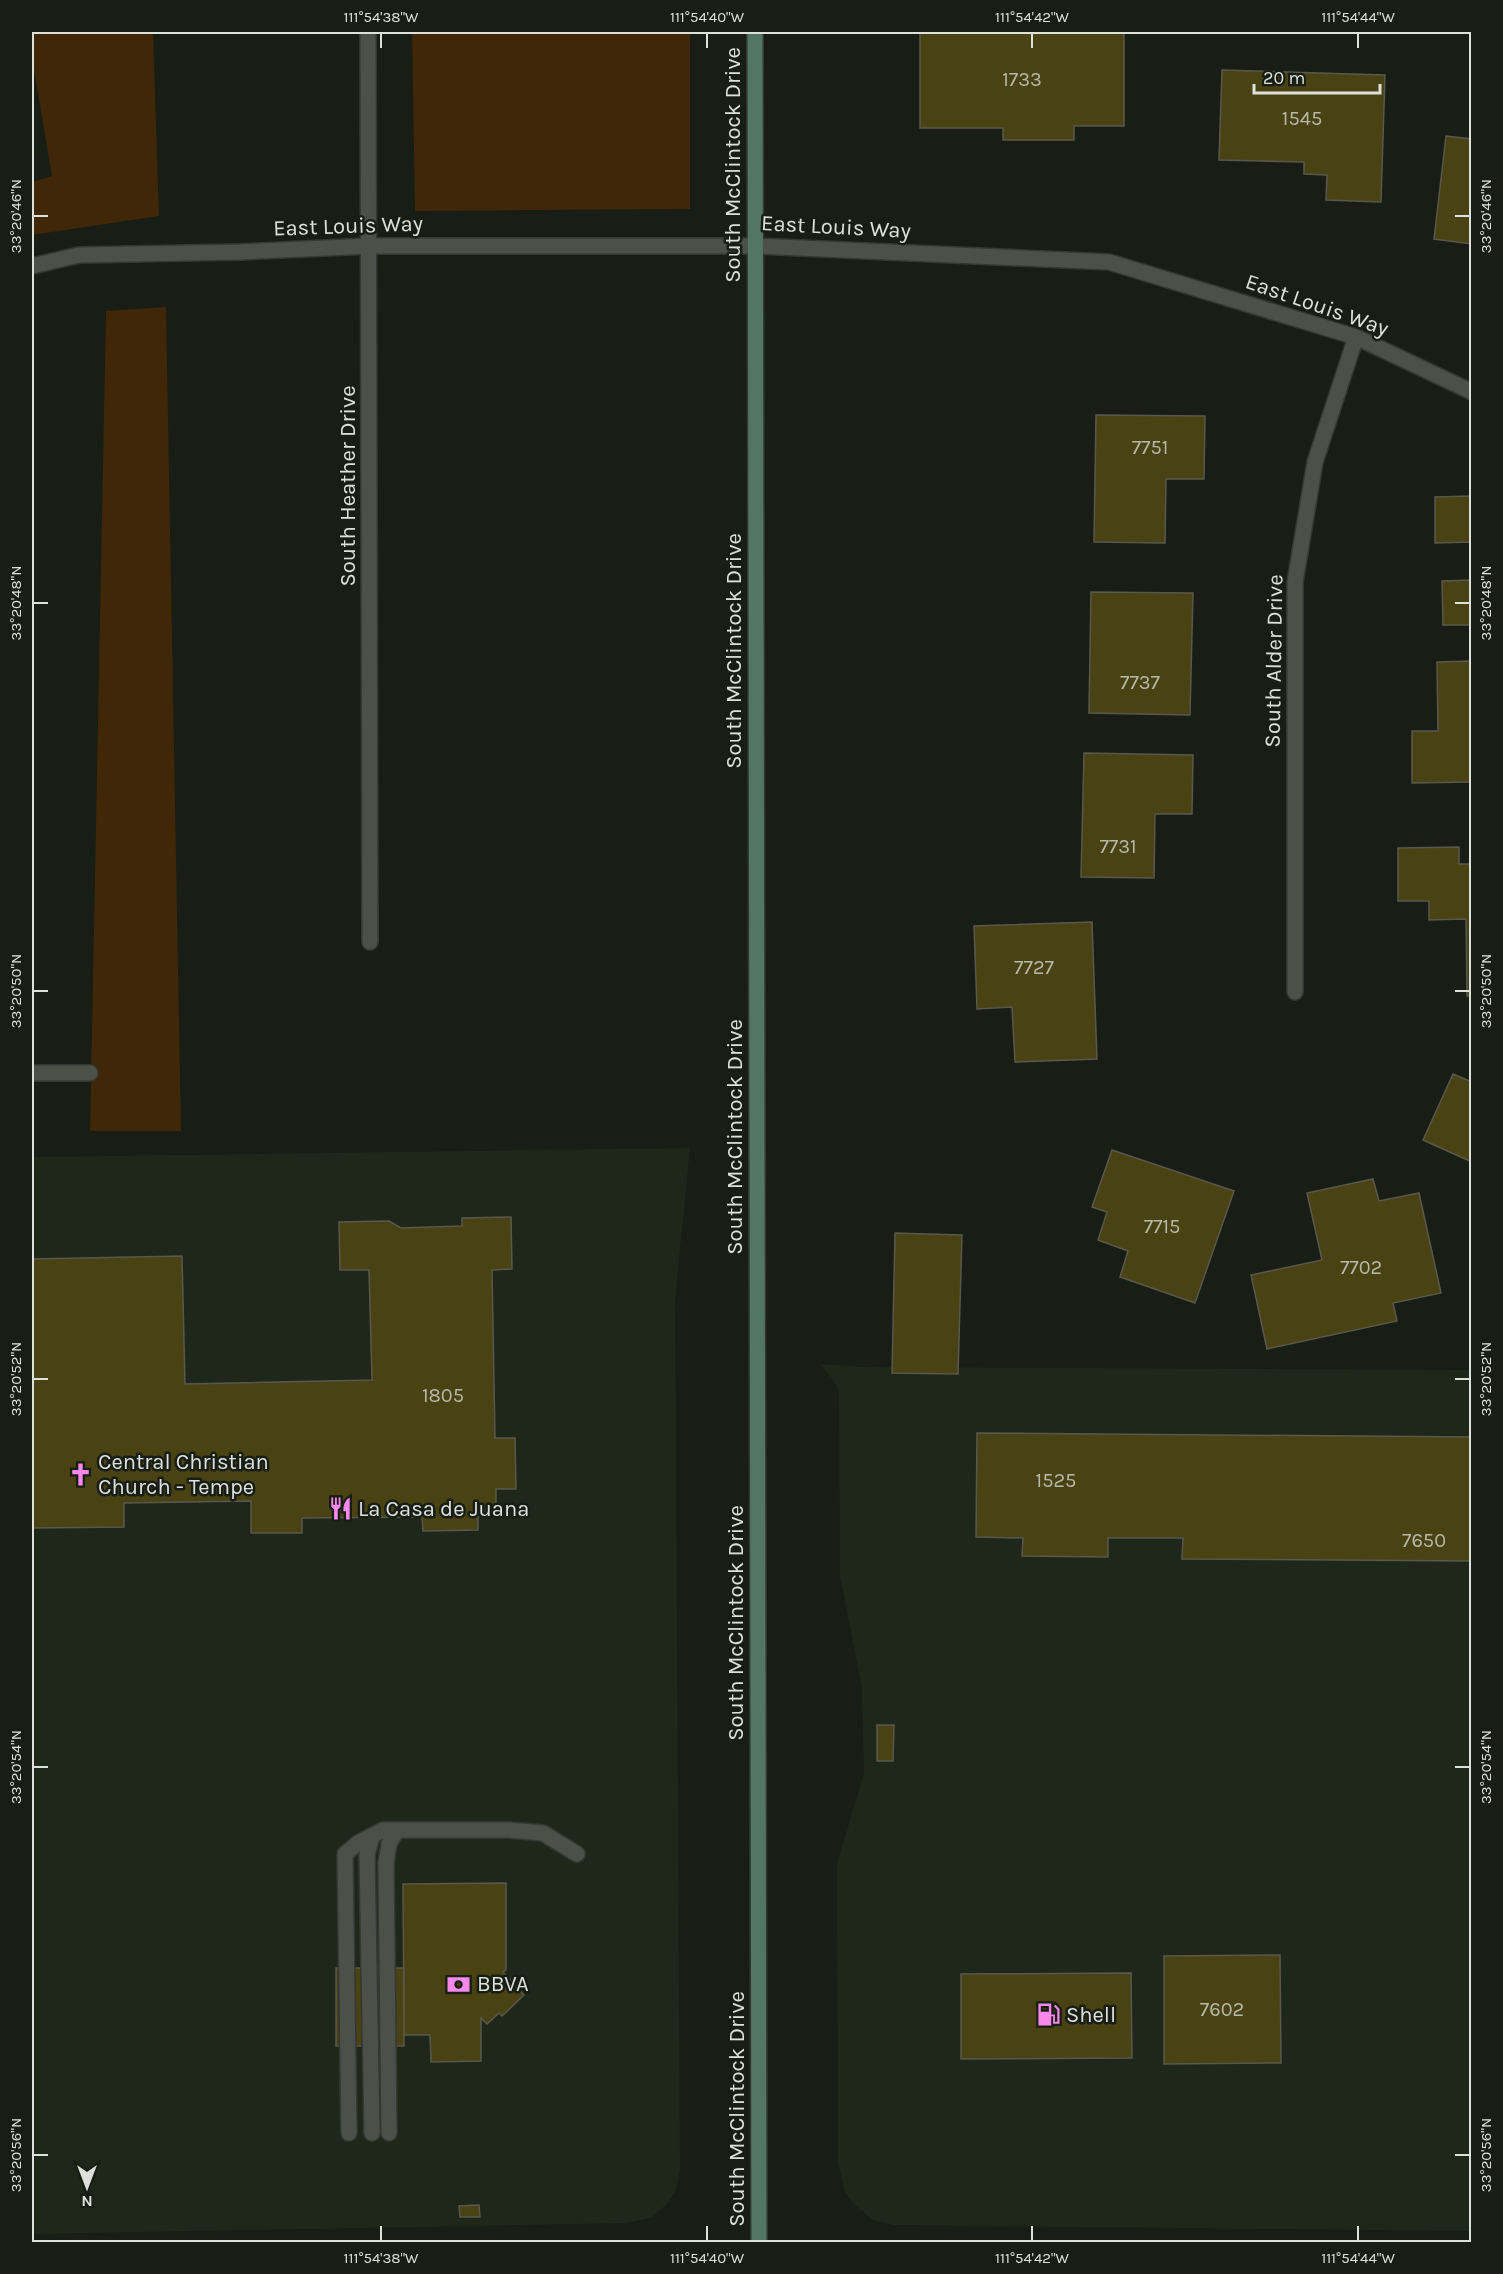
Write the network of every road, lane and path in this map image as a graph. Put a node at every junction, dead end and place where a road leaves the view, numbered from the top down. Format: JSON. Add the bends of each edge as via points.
{"nodes":[{"id":1,"x":368,"y":32,"type":"edge"},
{"id":2,"x":755,"y":32,"type":"edge"},
{"id":3,"x":370,"y":246,"type":"junction"},
{"id":4,"x":756,"y":246,"type":"junction"},
{"id":5,"x":32,"y":266,"type":"edge"},
{"id":6,"x":1356,"y":337,"type":"junction"},
{"id":7,"x":1472,"y":392,"type":"edge"},
{"id":8,"x":370,"y":942,"type":"dead end"},
{"id":9,"x":1295,"y":992,"type":"dead end"},
{"id":10,"x":32,"y":1073,"type":"edge"},
{"id":11,"x":90,"y":1073,"type":"dead end"},
{"id":12,"x":397,"y":1830,"type":"junction"},
{"id":13,"x":372,"y":1836,"type":"junction"},
{"id":14,"x":577,"y":1854,"type":"dead end"},
{"id":15,"x":349,"y":2133,"type":"dead end"},
{"id":16,"x":372,"y":2133,"type":"dead end"},
{"id":17,"x":389,"y":2133,"type":"dead end"},
{"id":18,"x":759,"y":2242,"type":"edge"}],
"edges":[{"from":1,"to":3,"type":"street","name":"South Heather Drive"},
{"from":2,"to":4,"type":"main road","name":"South McClintock Drive"},
{"from":3,"to":4,"type":"street","name":"East Louis Way"},
{"from":3,"to":5,"type":"street","name":"East Louis Way","via":[[79,255]]},
{"from":3,"to":8,"type":"street","name":"South Heather Drive"},
{"from":4,"to":6,"type":"street","name":"East Louis Way","via":[[1109,262]]},
{"from":4,"to":18,"type":"main road","name":"South McClintock Drive"},
{"from":6,"to":7,"type":"street","name":"East Louis Way"},
{"from":6,"to":9,"type":"street","name":"South Alder Drive","via":[[1315,462],[1295,582]]},
{"from":10,"to":11,"type":"street"},
{"from":12,"to":13,"type":"street","via":[[383,1830]]},
{"from":12,"to":14,"type":"street","via":[[543,1833]]},
{"from":12,"to":17,"type":"street","via":[[389,1844],[386,1863]]},
{"from":13,"to":15,"type":"street","via":[[345,1854]]},
{"from":13,"to":16,"type":"street","via":[[367,1855]]}]}
